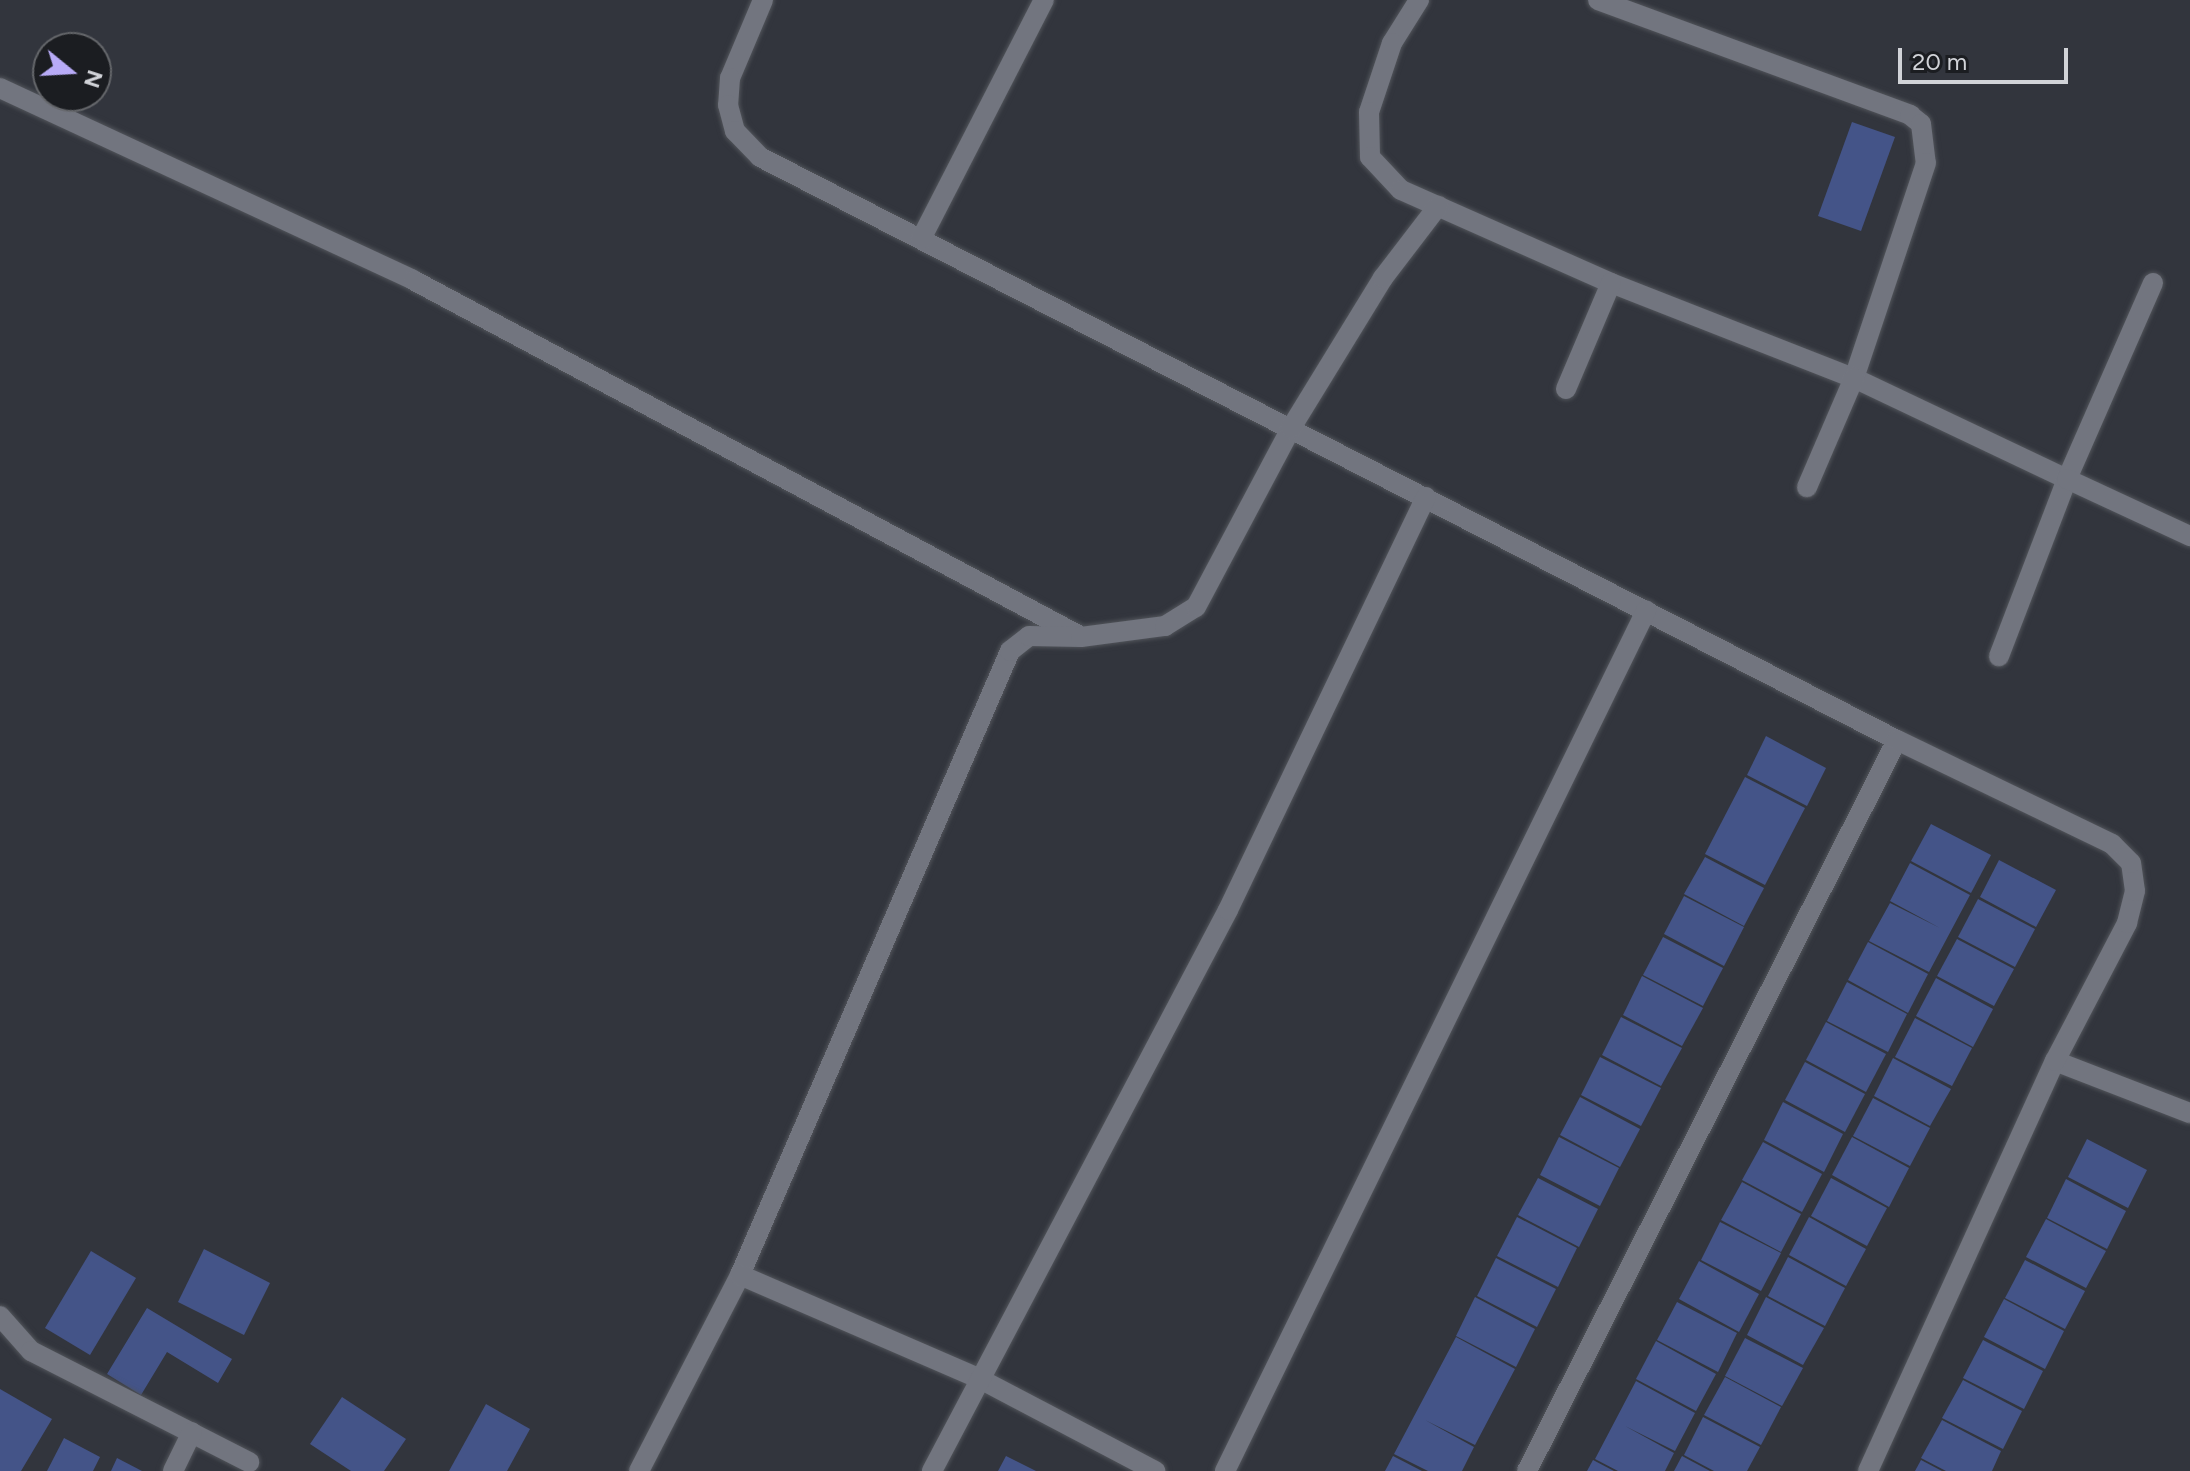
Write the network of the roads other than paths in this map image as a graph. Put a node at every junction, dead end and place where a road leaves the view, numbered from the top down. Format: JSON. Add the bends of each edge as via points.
{"nodes":[{"id":1,"x":763,"y":0,"type":"edge"},
{"id":2,"x":1044,"y":0,"type":"edge"},
{"id":3,"x":1419,"y":0,"type":"edge"},
{"id":4,"x":1598,"y":0,"type":"edge"},
{"id":5,"x":0,"y":88,"type":"edge"},
{"id":6,"x":1438,"y":206,"type":"junction"},
{"id":7,"x":921,"y":239,"type":"junction"},
{"id":8,"x":1611,"y":283,"type":"junction"},
{"id":9,"x":2153,"y":283,"type":"dead end"},
{"id":10,"x":1854,"y":378,"type":"junction"},
{"id":11,"x":1566,"y":389,"type":"dead end"},
{"id":12,"x":1291,"y":428,"type":"junction"},
{"id":13,"x":2067,"y":479,"type":"junction"},
{"id":14,"x":1807,"y":487,"type":"dead end"},
{"id":15,"x":1426,"y":497,"type":"junction"},
{"id":16,"x":2190,"y":536,"type":"edge"},
{"id":17,"x":1646,"y":611,"type":"junction"},
{"id":18,"x":1081,"y":637,"type":"junction"},
{"id":19,"x":1999,"y":656,"type":"dead end"},
{"id":20,"x":1897,"y":740,"type":"junction"},
{"id":21,"x":2055,"y":1061,"type":"junction"},
{"id":22,"x":2190,"y":1113,"type":"edge"},
{"id":23,"x":740,"y":1275,"type":"junction"},
{"id":24,"x":0,"y":1316,"type":"edge"},
{"id":25,"x":980,"y":1379,"type":"junction"},
{"id":26,"x":192,"y":1432,"type":"junction"},
{"id":27,"x":249,"y":1462,"type":"dead end"},
{"id":28,"x":173,"y":1471,"type":"edge"},
{"id":29,"x":639,"y":1471,"type":"edge"},
{"id":30,"x":932,"y":1471,"type":"edge"},
{"id":31,"x":1155,"y":1471,"type":"edge"},
{"id":32,"x":1225,"y":1471,"type":"edge"},
{"id":33,"x":1527,"y":1471,"type":"edge"},
{"id":34,"x":1868,"y":1471,"type":"edge"}],
"edges":[{"from":1,"to":7,"type":"street","via":[[730,78],[728,105],[735,131],[760,157]]},
{"from":2,"to":7,"type":"street"},
{"from":3,"to":6,"type":"street","via":[[1392,43],[1369,112],[1370,157],[1401,190]]},
{"from":4,"to":10,"type":"street","via":[[1910,115],[1921,124],[1926,163]]},
{"from":5,"to":18,"type":"street","via":[[413,280]]},
{"from":6,"to":8,"type":"street"},
{"from":6,"to":12,"type":"street","via":[[1383,278]]},
{"from":7,"to":12,"type":"street"},
{"from":8,"to":10,"type":"street"},
{"from":8,"to":11,"type":"street"},
{"from":9,"to":13,"type":"street"},
{"from":10,"to":13,"type":"street"},
{"from":10,"to":14,"type":"street"},
{"from":12,"to":15,"type":"street"},
{"from":12,"to":18,"type":"street","via":[[1196,607],[1165,626]]},
{"from":13,"to":16,"type":"street"},
{"from":13,"to":19,"type":"street"},
{"from":15,"to":17,"type":"street"},
{"from":15,"to":25,"type":"street","via":[[1228,910]]},
{"from":17,"to":20,"type":"street"},
{"from":17,"to":32,"type":"street"},
{"from":18,"to":23,"type":"street","via":[[1029,636],[1010,651]]},
{"from":20,"to":21,"type":"street","via":[[2112,844],[2131,863],[2135,891],[2127,923]]},
{"from":20,"to":33,"type":"street"},
{"from":21,"to":22,"type":"street"},
{"from":21,"to":34,"type":"street"},
{"from":23,"to":25,"type":"street"},
{"from":23,"to":29,"type":"street"},
{"from":24,"to":26,"type":"street","via":[[31,1351]]},
{"from":25,"to":30,"type":"street"},
{"from":25,"to":31,"type":"street"},
{"from":26,"to":27,"type":"street"},
{"from":26,"to":28,"type":"street"}]}
